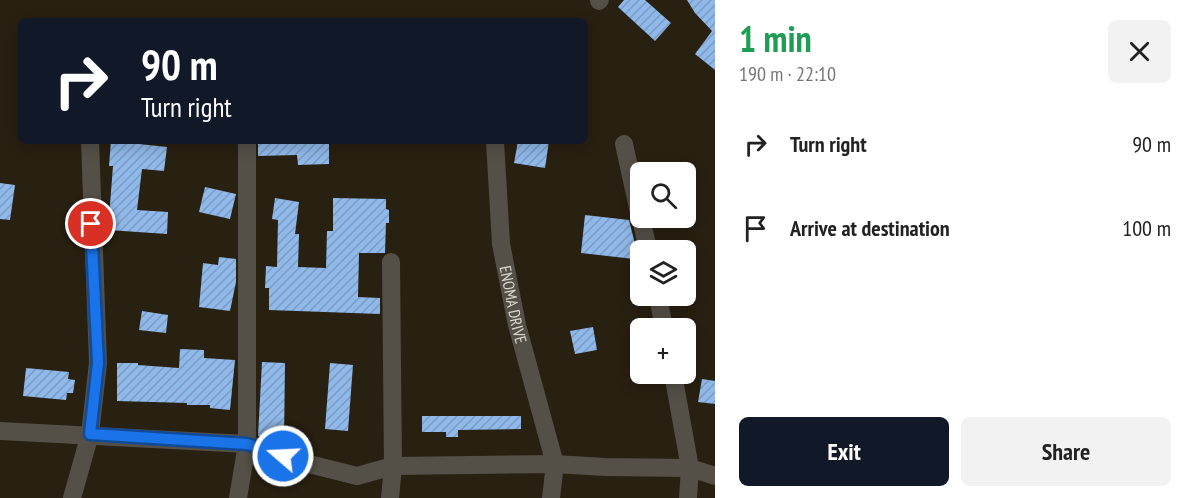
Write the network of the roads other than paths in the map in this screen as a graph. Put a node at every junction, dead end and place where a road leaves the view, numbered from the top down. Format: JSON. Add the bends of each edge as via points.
{"nodes":[{"id":1,"x":90,"y":144,"type":"edge"},
{"id":2,"x":247,"y":144,"type":"edge"},
{"id":3,"x":495,"y":144,"type":"edge"},
{"id":4,"x":624,"y":144,"type":"dead end"},
{"id":5,"x":630,"y":170,"type":"edge"},
{"id":6,"x":391,"y":262,"type":"dead end"},
{"id":7,"x":675,"y":384,"type":"edge"},
{"id":8,"x":0,"y":431,"type":"edge"},
{"id":9,"x":90,"y":434,"type":"junction"},
{"id":10,"x":247,"y":444,"type":"junction"},
{"id":11,"x":555,"y":464,"type":"junction"},
{"id":12,"x":393,"y":466,"type":"junction"},
{"id":13,"x":690,"y":468,"type":"junction"},
{"id":14,"x":715,"y":476,"type":"edge"},
{"id":15,"x":72,"y":498,"type":"edge"},
{"id":16,"x":238,"y":498,"type":"edge"},
{"id":17,"x":390,"y":498,"type":"edge"},
{"id":18,"x":551,"y":498,"type":"edge"},
{"id":19,"x":688,"y":498,"type":"edge"}],
"edges":[{"from":1,"to":9,"type":"street","via":[[98,363]]},
{"from":2,"to":10,"type":"street"},
{"from":3,"to":11,"type":"street","name":"ENOMA DRIVE","via":[[503,256],[517,325]]},
{"from":4,"to":5,"type":"street"},
{"from":6,"to":12,"type":"street"},
{"from":7,"to":13,"type":"street"},
{"from":8,"to":9,"type":"street"},
{"from":9,"to":10,"type":"street"},
{"from":9,"to":15,"type":"street"},
{"from":10,"to":12,"type":"street","via":[[357,476]]},
{"from":10,"to":16,"type":"street"},
{"from":11,"to":12,"type":"street"},
{"from":11,"to":13,"type":"street"},
{"from":11,"to":18,"type":"street"},
{"from":12,"to":17,"type":"street"},
{"from":13,"to":14,"type":"street"},
{"from":13,"to":19,"type":"street"}]}
